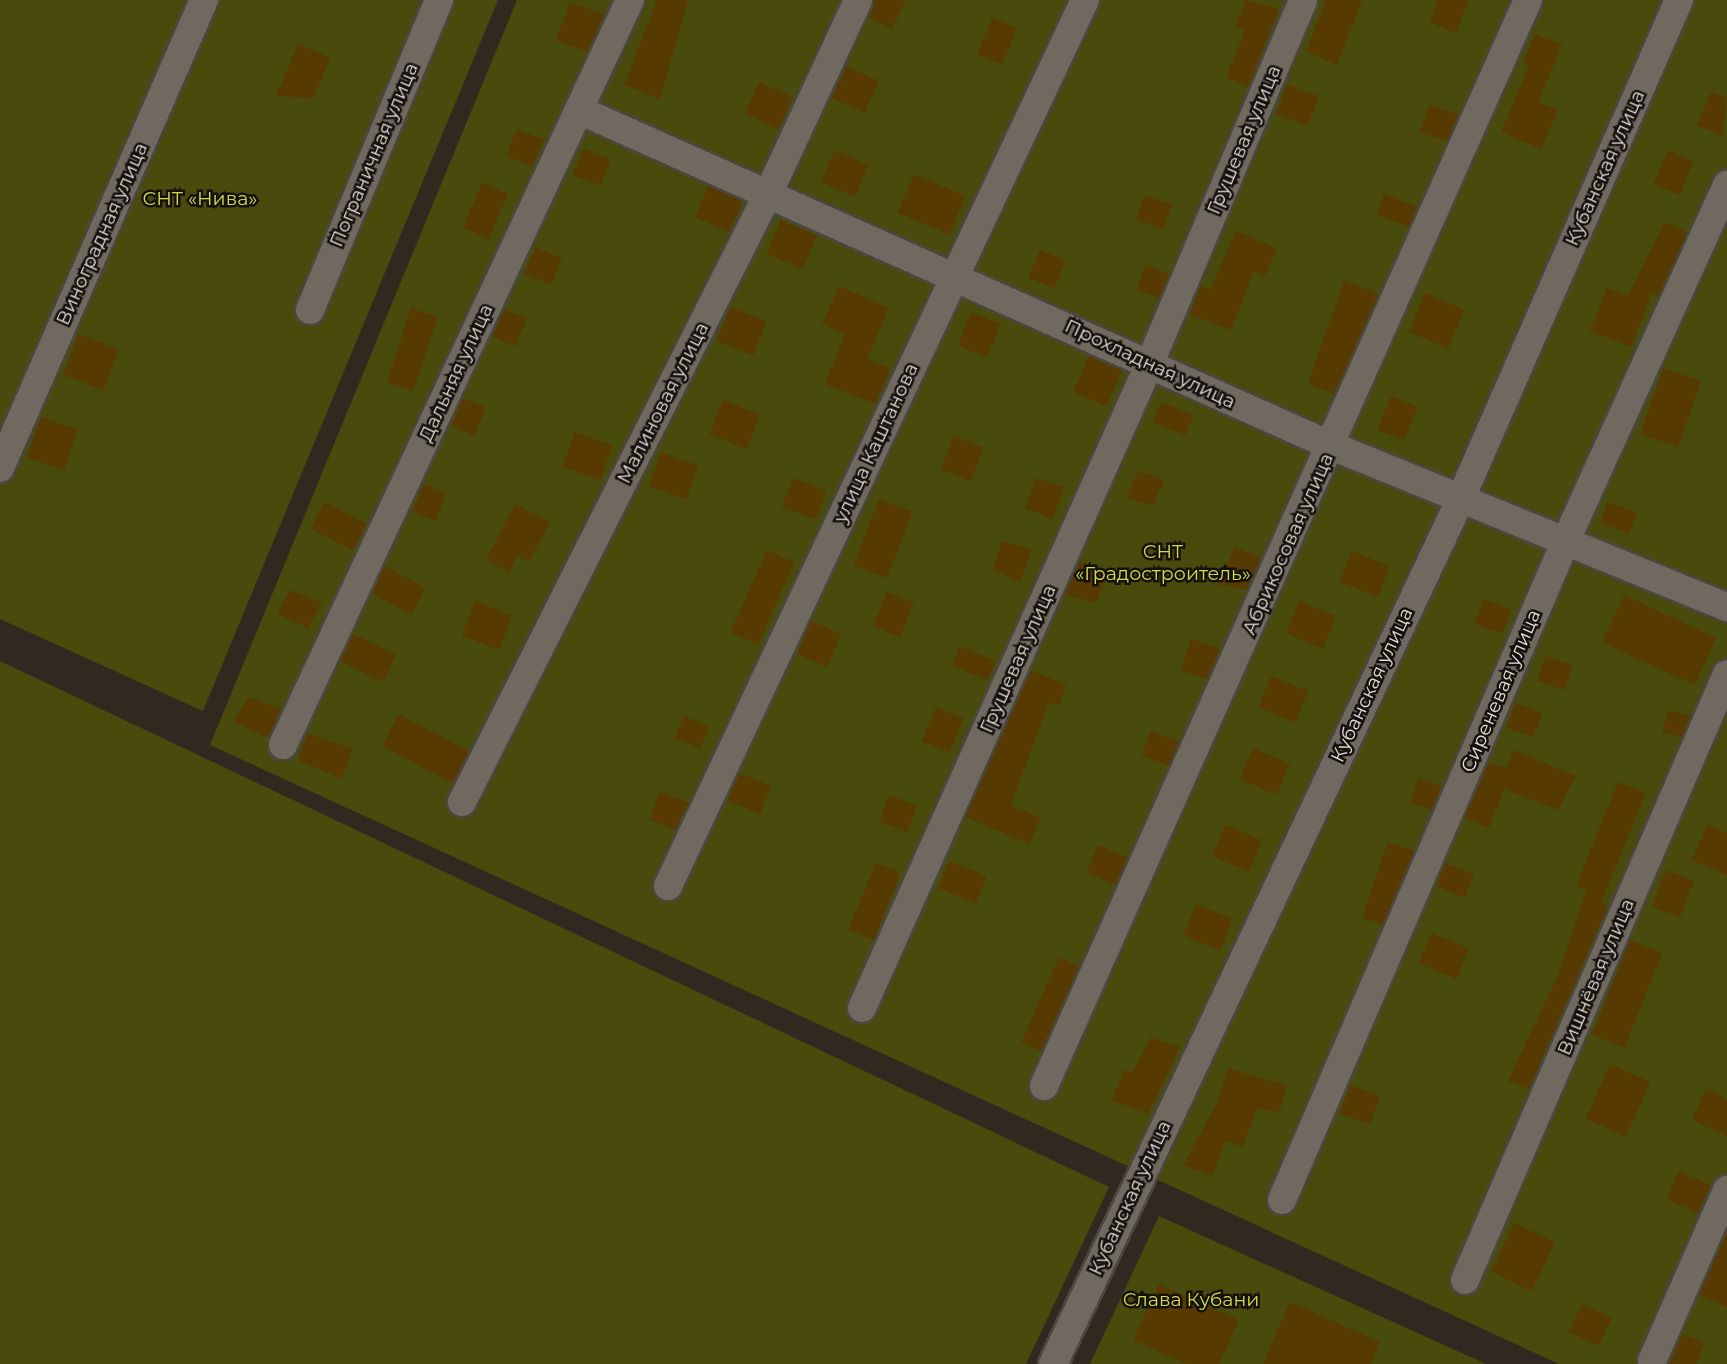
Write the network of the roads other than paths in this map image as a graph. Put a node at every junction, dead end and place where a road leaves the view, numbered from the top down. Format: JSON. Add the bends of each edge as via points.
{"nodes":[{"id":1,"x":204,"y":0,"type":"edge"},
{"id":2,"x":439,"y":0,"type":"edge"},
{"id":3,"x":630,"y":0,"type":"edge"},
{"id":4,"x":858,"y":0,"type":"edge"},
{"id":5,"x":1085,"y":0,"type":"edge"},
{"id":6,"x":1303,"y":0,"type":"edge"},
{"id":7,"x":1528,"y":0,"type":"edge"},
{"id":8,"x":1679,"y":0,"type":"edge"},
{"id":9,"x":579,"y":110,"type":"junction"},
{"id":10,"x":1727,"y":185,"type":"edge"},
{"id":11,"x":770,"y":190,"type":"junction"},
{"id":12,"x":956,"y":273,"type":"junction"},
{"id":13,"x":310,"y":310,"type":"dead end"},
{"id":14,"x":1149,"y":365,"type":"junction"},
{"id":15,"x":1332,"y":446,"type":"junction"},
{"id":16,"x":0,"y":468,"type":"edge"},
{"id":17,"x":1461,"y":498,"type":"junction"},
{"id":18,"x":1567,"y":538,"type":"junction"},
{"id":19,"x":1727,"y":607,"type":"edge"},
{"id":20,"x":1727,"y":674,"type":"edge"},
{"id":21,"x":283,"y":745,"type":"dead end"},
{"id":22,"x":462,"y":802,"type":"dead end"},
{"id":23,"x":668,"y":886,"type":"dead end"},
{"id":24,"x":862,"y":1008,"type":"dead end"},
{"id":25,"x":1044,"y":1086,"type":"dead end"},
{"id":26,"x":1727,"y":1190,"type":"edge"},
{"id":27,"x":1282,"y":1200,"type":"dead end"},
{"id":28,"x":1465,"y":1280,"type":"dead end"},
{"id":29,"x":1651,"y":1361,"type":"dead end"},
{"id":30,"x":1053,"y":1364,"type":"edge"}],
"edges":[{"from":1,"to":16,"type":"street","name":"Виноградная улица"},
{"from":2,"to":13,"type":"street","name":"Пограничная улица"},
{"from":3,"to":9,"type":"street","name":"Дальняя улица"},
{"from":4,"to":11,"type":"street","name":"Малиновая улица"},
{"from":5,"to":12,"type":"street","name":"улица Каштанова"},
{"from":6,"to":14,"type":"street","name":"Грушевая улица"},
{"from":7,"to":15,"type":"street","name":"Абрикосовая улица"},
{"from":8,"to":17,"type":"street","name":"Кубанская улица"},
{"from":9,"to":11,"type":"street","name":"Прохладная улица"},
{"from":9,"to":21,"type":"street","name":"Дальняя улица"},
{"from":10,"to":18,"type":"street","name":"Сиреневая улица"},
{"from":11,"to":12,"type":"street","name":"Прохладная улица"},
{"from":11,"to":22,"type":"street","name":"Малиновая улица"},
{"from":12,"to":14,"type":"street","name":"Прохладная улица"},
{"from":12,"to":23,"type":"street","name":"улица Каштанова"},
{"from":14,"to":15,"type":"street","name":"Прохладная улица"},
{"from":14,"to":24,"type":"street","name":"Грушевая улица"},
{"from":15,"to":17,"type":"street","name":"Прохладная улица"},
{"from":15,"to":25,"type":"street","name":"Абрикосовая улица"},
{"from":17,"to":18,"type":"street","name":"Прохладная улица"},
{"from":17,"to":30,"type":"street","name":"Кубанская улица"},
{"from":18,"to":19,"type":"street","name":"Прохладная улица"},
{"from":18,"to":27,"type":"street","name":"Сиреневая улица"},
{"from":20,"to":28,"type":"street","name":"Вишнёвая улица"},
{"from":26,"to":29,"type":"street"}]}
